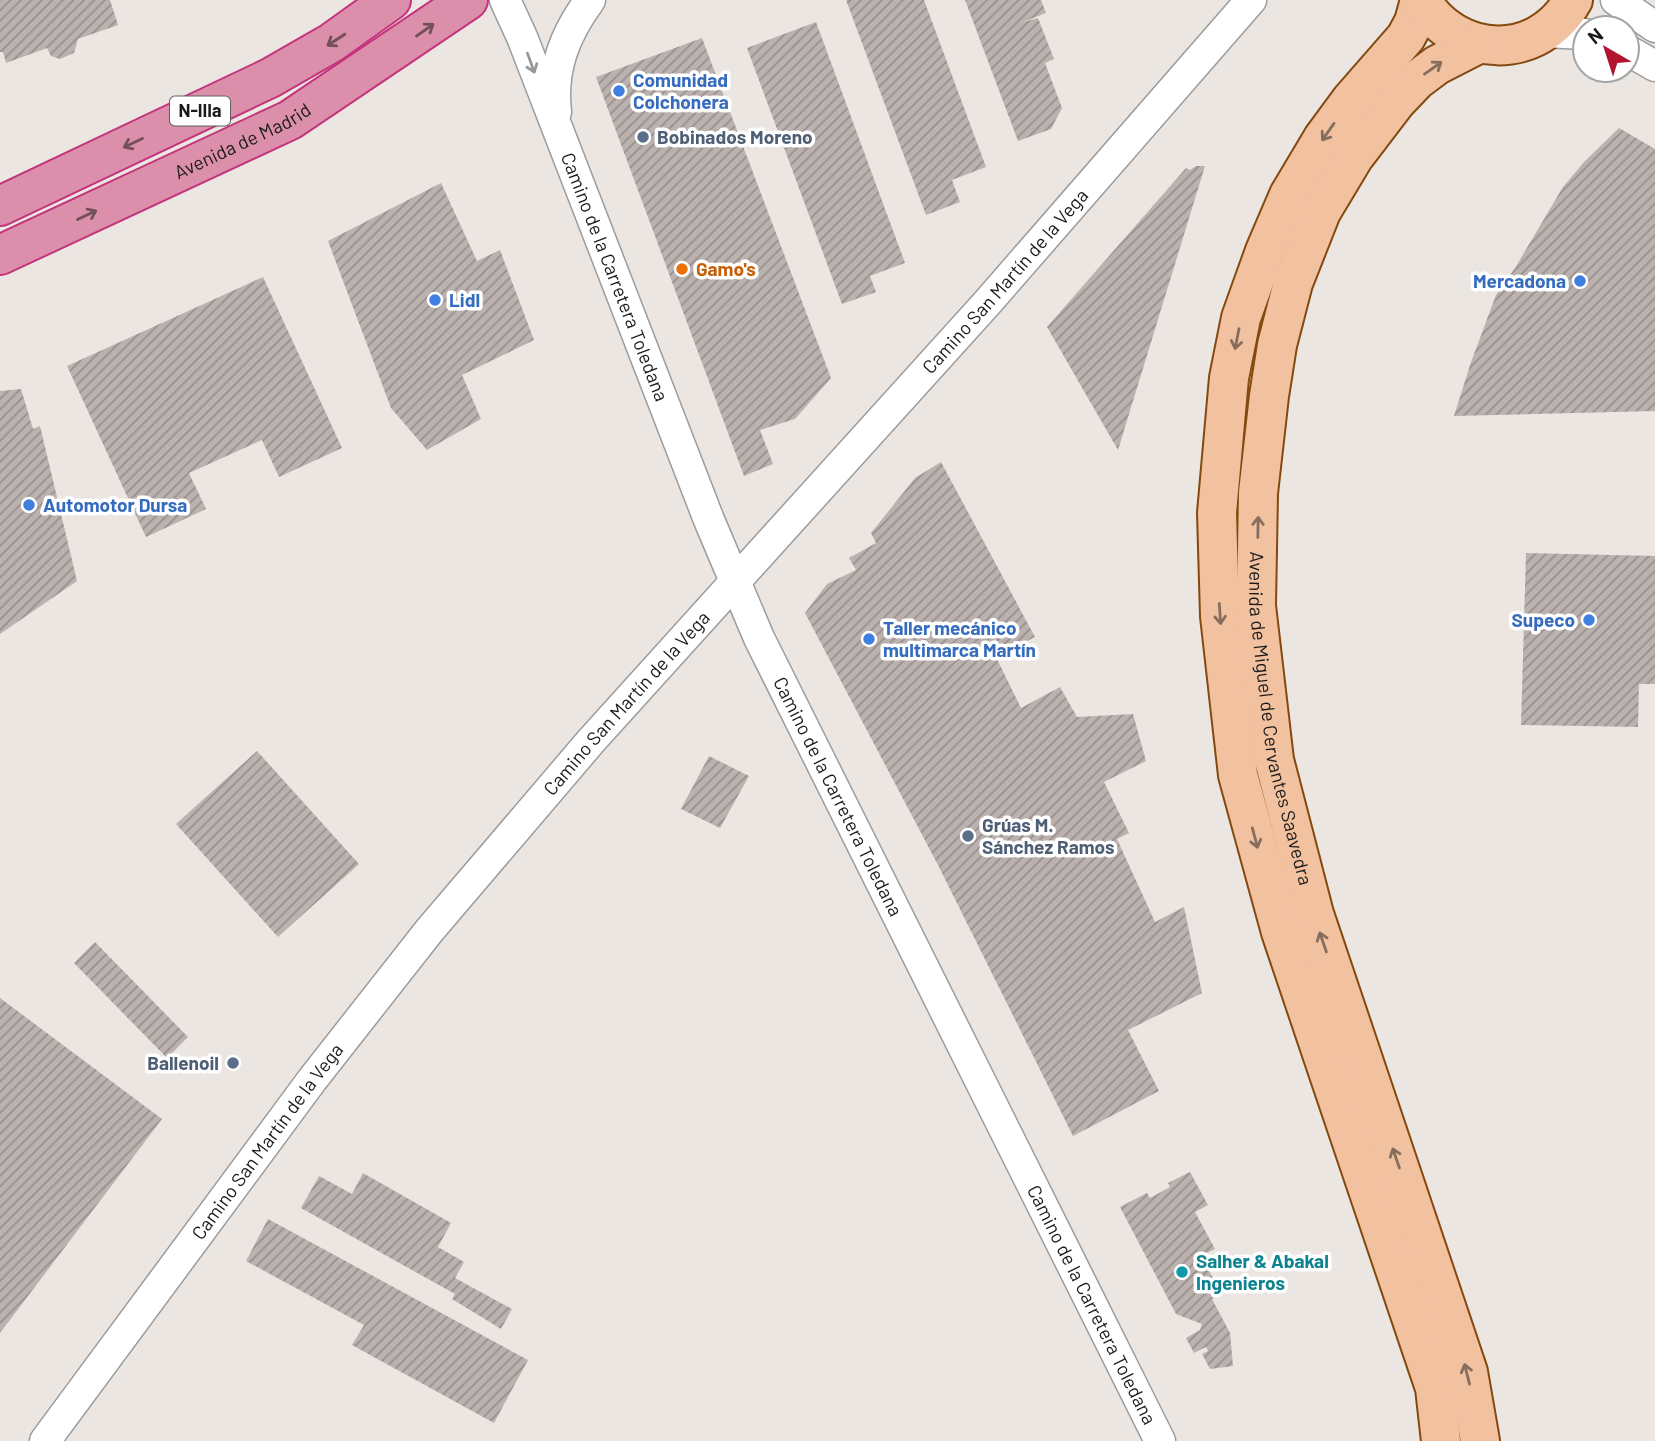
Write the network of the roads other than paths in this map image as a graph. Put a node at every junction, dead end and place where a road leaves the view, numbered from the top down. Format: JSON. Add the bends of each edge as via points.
{"nodes":[{"id":1,"x":391,"y":0,"type":"edge"},
{"id":2,"x":468,"y":0,"type":"edge"},
{"id":3,"x":505,"y":0,"type":"edge"},
{"id":4,"x":590,"y":0,"type":"edge"},
{"id":5,"x":1251,"y":0,"type":"edge"},
{"id":6,"x":1420,"y":0,"type":"edge"},
{"id":7,"x":1573,"y":0,"type":"edge"},
{"id":8,"x":1616,"y":0,"type":"edge"},
{"id":9,"x":1655,"y":27,"type":"edge"},
{"id":10,"x":1544,"y":32,"type":"junction"},
{"id":11,"x":1571,"y":33,"type":"edge"},
{"id":12,"x":1478,"y":44,"type":"junction"},
{"id":13,"x":558,"y":133,"type":"junction"},
{"id":14,"x":0,"y":206,"type":"edge"},
{"id":15,"x":0,"y":255,"type":"edge"},
{"id":16,"x":735,"y":582,"type":"junction"},
{"id":17,"x":45,"y":1441,"type":"edge"},
{"id":18,"x":1160,"y":1441,"type":"edge"},
{"id":19,"x":1441,"y":1441,"type":"edge"},
{"id":20,"x":1480,"y":1441,"type":"edge"}],
"edges":[{"from":1,"to":14,"type":"highway","number":"N-IIIa","one_way":true,"via":[[271,78]]},
{"from":15,"to":2,"type":"highway","name":"Avenida de Madrid","number":"N-IIIa","one_way":true,"via":[[290,120]]},
{"from":3,"to":13,"type":"street","name":"Camino de la Carretera Toledana","one_way":true},
{"from":4,"to":13,"type":"street","name":"Camino de la Carretera Toledana","via":[[561,50],[554,88]]},
{"from":5,"to":16,"type":"street","name":"Camino San Martín de la Vega"},
{"from":6,"to":12,"type":"main road","via":[[1445,29]]},
{"from":6,"to":19,"type":"main road","name":"Avenida de Miguel de Cervantes Saavedra","one_way":true,"via":[[1406,37],[1323,138],[1289,195],[1265,251],[1241,318],[1229,378],[1217,513],[1220,616],[1238,775],[1280,932],[1435,1388]]},
{"from":7,"to":10,"type":"main road"},
{"from":8,"to":9,"type":"street"},
{"from":10,"to":11,"type":"street"},
{"from":10,"to":12,"type":"main road","via":[[1517,44]]},
{"from":20,"to":12,"type":"main road","name":"Avenida de Miguel de Cervantes Saavedra","one_way":true,"via":[[1468,1372],[1314,915],[1274,760],[1256,606],[1258,493],[1277,345],[1293,283],[1321,212],[1354,156],[1396,102],[1437,65]]},
{"from":13,"to":16,"type":"street","name":"Camino de la Carretera Toledana"},
{"from":16,"to":17,"type":"street","name":"Camino San Martín de la Vega","via":[[429,931],[312,1080]]},
{"from":16,"to":18,"type":"street","name":"Camino de la Carretera Toledana"}]}
